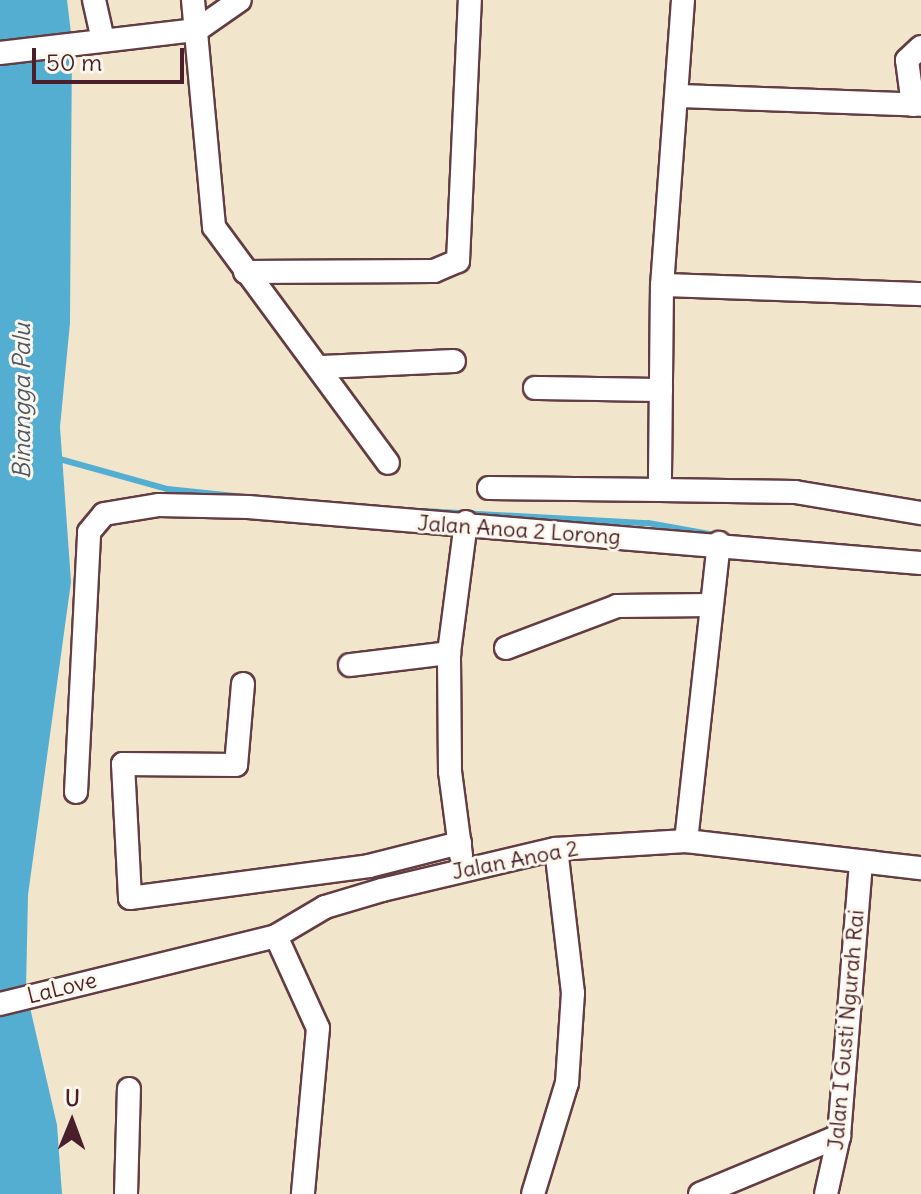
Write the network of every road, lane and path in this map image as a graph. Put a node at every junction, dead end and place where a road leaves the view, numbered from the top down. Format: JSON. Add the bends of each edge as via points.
{"nodes":[{"id":1,"x":94,"y":0,"type":"edge"},
{"id":2,"x":193,"y":0,"type":"edge"},
{"id":3,"x":240,"y":0,"type":"edge"},
{"id":4,"x":470,"y":0,"type":"edge"},
{"id":5,"x":683,"y":0,"type":"edge"},
{"id":6,"x":197,"y":30,"type":"junction"},
{"id":7,"x":94,"y":41,"type":"junction"},
{"id":8,"x":921,"y":47,"type":"edge"},
{"id":9,"x":0,"y":53,"type":"edge"},
{"id":10,"x":680,"y":96,"type":"junction"},
{"id":11,"x":917,"y":105,"type":"edge"},
{"id":12,"x":245,"y":272,"type":"junction"},
{"id":13,"x":662,"y":285,"type":"junction"},
{"id":14,"x":921,"y":294,"type":"edge"},
{"id":15,"x":454,"y":361,"type":"dead end"},
{"id":16,"x":322,"y":367,"type":"junction"},
{"id":17,"x":535,"y":388,"type":"dead end"},
{"id":18,"x":661,"y":390,"type":"junction"},
{"id":19,"x":388,"y":463,"type":"dead end"},
{"id":20,"x":489,"y":488,"type":"dead end"},
{"id":21,"x":660,"y":490,"type":"junction"},
{"id":22,"x":921,"y":513,"type":"edge"},
{"id":23,"x":466,"y":522,"type":"junction"},
{"id":24,"x":719,"y":543,"type":"junction"},
{"id":25,"x":921,"y":563,"type":"edge"},
{"id":26,"x":711,"y":605,"type":"junction"},
{"id":27,"x":506,"y":648,"type":"dead end"},
{"id":28,"x":449,"y":653,"type":"junction"},
{"id":29,"x":350,"y":665,"type":"dead end"},
{"id":30,"x":243,"y":684,"type":"dead end"},
{"id":31,"x":76,"y":792,"type":"dead end"},
{"id":32,"x":686,"y":841,"type":"junction"},
{"id":33,"x":460,"y":843,"type":"junction"},
{"id":34,"x":556,"y":849,"type":"junction"},
{"id":35,"x":861,"y":865,"type":"junction"},
{"id":36,"x":921,"y":868,"type":"edge"},
{"id":37,"x":462,"y":869,"type":"junction"},
{"id":38,"x":276,"y":936,"type":"junction"},
{"id":39,"x":125,"y":972,"type":"joint"},
{"id":40,"x":0,"y":1004,"type":"edge"},
{"id":41,"x":129,"y":1089,"type":"dead end"},
{"id":42,"x":839,"y":1136,"type":"junction"},
{"id":43,"x":126,"y":1194,"type":"edge"},
{"id":44,"x":303,"y":1194,"type":"edge"},
{"id":45,"x":533,"y":1194,"type":"edge"},
{"id":46,"x":700,"y":1194,"type":"edge"},
{"id":47,"x":826,"y":1194,"type":"edge"}],
"edges":[{"from":1,"to":7,"type":"street"},
{"from":2,"to":6,"type":"street"},
{"from":3,"to":6,"type":"street"},
{"from":4,"to":12,"type":"street","via":[[458,261],[434,271]]},
{"from":5,"to":10,"type":"street"},
{"from":6,"to":7,"type":"street"},
{"from":6,"to":12,"type":"street","via":[[214,227]]},
{"from":7,"to":9,"type":"street"},
{"from":8,"to":11,"type":"street","via":[[907,60]]},
{"from":10,"to":11,"type":"street"},
{"from":10,"to":13,"type":"street"},
{"from":12,"to":16,"type":"street"},
{"from":13,"to":14,"type":"street"},
{"from":13,"to":18,"type":"street"},
{"from":15,"to":16,"type":"street"},
{"from":16,"to":19,"type":"street"},
{"from":17,"to":18,"type":"street"},
{"from":18,"to":21,"type":"street"},
{"from":20,"to":21,"type":"street"},
{"from":21,"to":22,"type":"street","via":[[795,492]]},
{"from":23,"to":24,"type":"street","name":"Jalan Anoa 2 Lorong"},
{"from":23,"to":28,"type":"street"},
{"from":23,"to":31,"type":"street","name":"Jalan Anoa 2 Lorong","via":[[248,507],[116,511],[95,517],[89,532]]},
{"from":24,"to":25,"type":"street","name":"Jalan Anoa 2 Lorong"},
{"from":24,"to":26,"type":"street"},
{"from":26,"to":27,"type":"street","via":[[617,606]]},
{"from":26,"to":32,"type":"street"},
{"from":28,"to":29,"type":"street"},
{"from":28,"to":33,"type":"street","via":[[450,772]]},
{"from":30,"to":33,"type":"street","via":[[236,765],[123,764],[130,898],[369,866]]},
{"from":32,"to":34,"type":"street","name":"Jalan Anoa 2"},
{"from":32,"to":35,"type":"street","name":"Jalan Anoa 2"},
{"from":33,"to":37,"type":"street"},
{"from":34,"to":37,"type":"street","name":"Jalan Anoa 2"},
{"from":34,"to":45,"type":"street","via":[[573,993],[567,1083]]},
{"from":35,"to":36,"type":"street","name":"Jalan Anoa 2"},
{"from":35,"to":42,"type":"street","name":"Jalan I Gusti Ngurah Rai"},
{"from":37,"to":38,"type":"street","name":"Jalan Anoa 2","via":[[325,907]]},
{"from":38,"to":39,"type":"street","name":"Jalan Anoa 2"},
{"from":38,"to":44,"type":"street","via":[[318,1028]]},
{"from":39,"to":40,"type":"street","name":"LaLove"},
{"from":41,"to":43,"type":"street"},
{"from":42,"to":46,"type":"street"},
{"from":42,"to":47,"type":"street","name":"Jalan I Gusti Ngurah Rai"}]}
